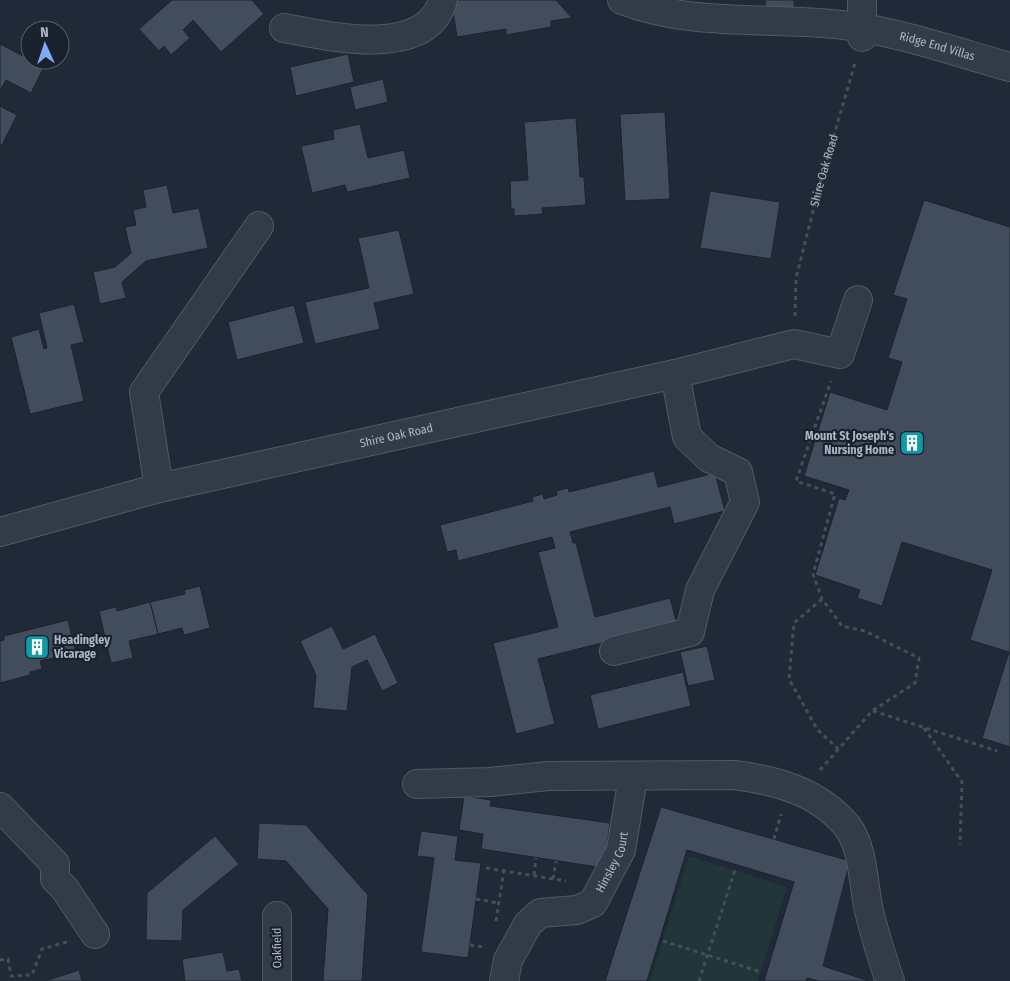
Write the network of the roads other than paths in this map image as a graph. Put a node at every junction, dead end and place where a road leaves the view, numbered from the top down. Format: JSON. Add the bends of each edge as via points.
{"nodes":[{"id":1,"x":443,"y":0,"type":"edge"},
{"id":2,"x":622,"y":0,"type":"edge"},
{"id":3,"x":862,"y":0,"type":"edge"},
{"id":4,"x":284,"y":28,"type":"dead end"},
{"id":5,"x":862,"y":33,"type":"junction"},
{"id":6,"x":1010,"y":67,"type":"edge"},
{"id":7,"x":259,"y":226,"type":"dead end"},
{"id":8,"x":858,"y":300,"type":"dead end"},
{"id":9,"x":675,"y":374,"type":"junction"},
{"id":10,"x":159,"y":488,"type":"junction"},
{"id":11,"x":0,"y":532,"type":"edge"},
{"id":12,"x":614,"y":650,"type":"dead end"},
{"id":13,"x":633,"y":777,"type":"junction"},
{"id":14,"x":417,"y":784,"type":"dead end"},
{"id":15,"x":0,"y":807,"type":"edge"},
{"id":16,"x":277,"y":916,"type":"dead end"},
{"id":17,"x":95,"y":934,"type":"road end"},
{"id":18,"x":277,"y":981,"type":"edge"},
{"id":19,"x":504,"y":981,"type":"edge"},
{"id":20,"x":890,"y":981,"type":"edge"}],
"edges":[{"from":1,"to":4,"type":"street","via":[[426,25],[409,36],[377,39],[332,37]]},
{"from":2,"to":5,"type":"street","name":"Ridge End Villas","via":[[666,13],[704,19]]},
{"from":3,"to":5,"type":"street"},
{"from":5,"to":6,"type":"street","name":"Ridge End Villas"},
{"from":7,"to":10,"type":"street","via":[[144,392]]},
{"from":8,"to":9,"type":"street","name":"Shire Oak Road","via":[[840,354],[794,344]]},
{"from":9,"to":10,"type":"street","name":"Shire Oak Road"},
{"from":9,"to":12,"type":"street","via":[[687,437],[708,458],[738,472],[745,502],[700,590],[690,632]]},
{"from":10,"to":11,"type":"street","name":"Shire Oak Road"},
{"from":13,"to":14,"type":"street","via":[[548,776]]},
{"from":13,"to":19,"type":"street","name":"Hinsley Court","via":[[621,850],[592,903],[577,910],[540,914],[528,924],[508,960]]},
{"from":13,"to":20,"type":"street","via":[[734,775],[762,778],[802,792],[824,806],[848,827],[857,850],[869,910]]},
{"from":15,"to":17,"type":"street","via":[[55,864],[55,879]]},
{"from":16,"to":18,"type":"street","name":"Oakfield"}]}
